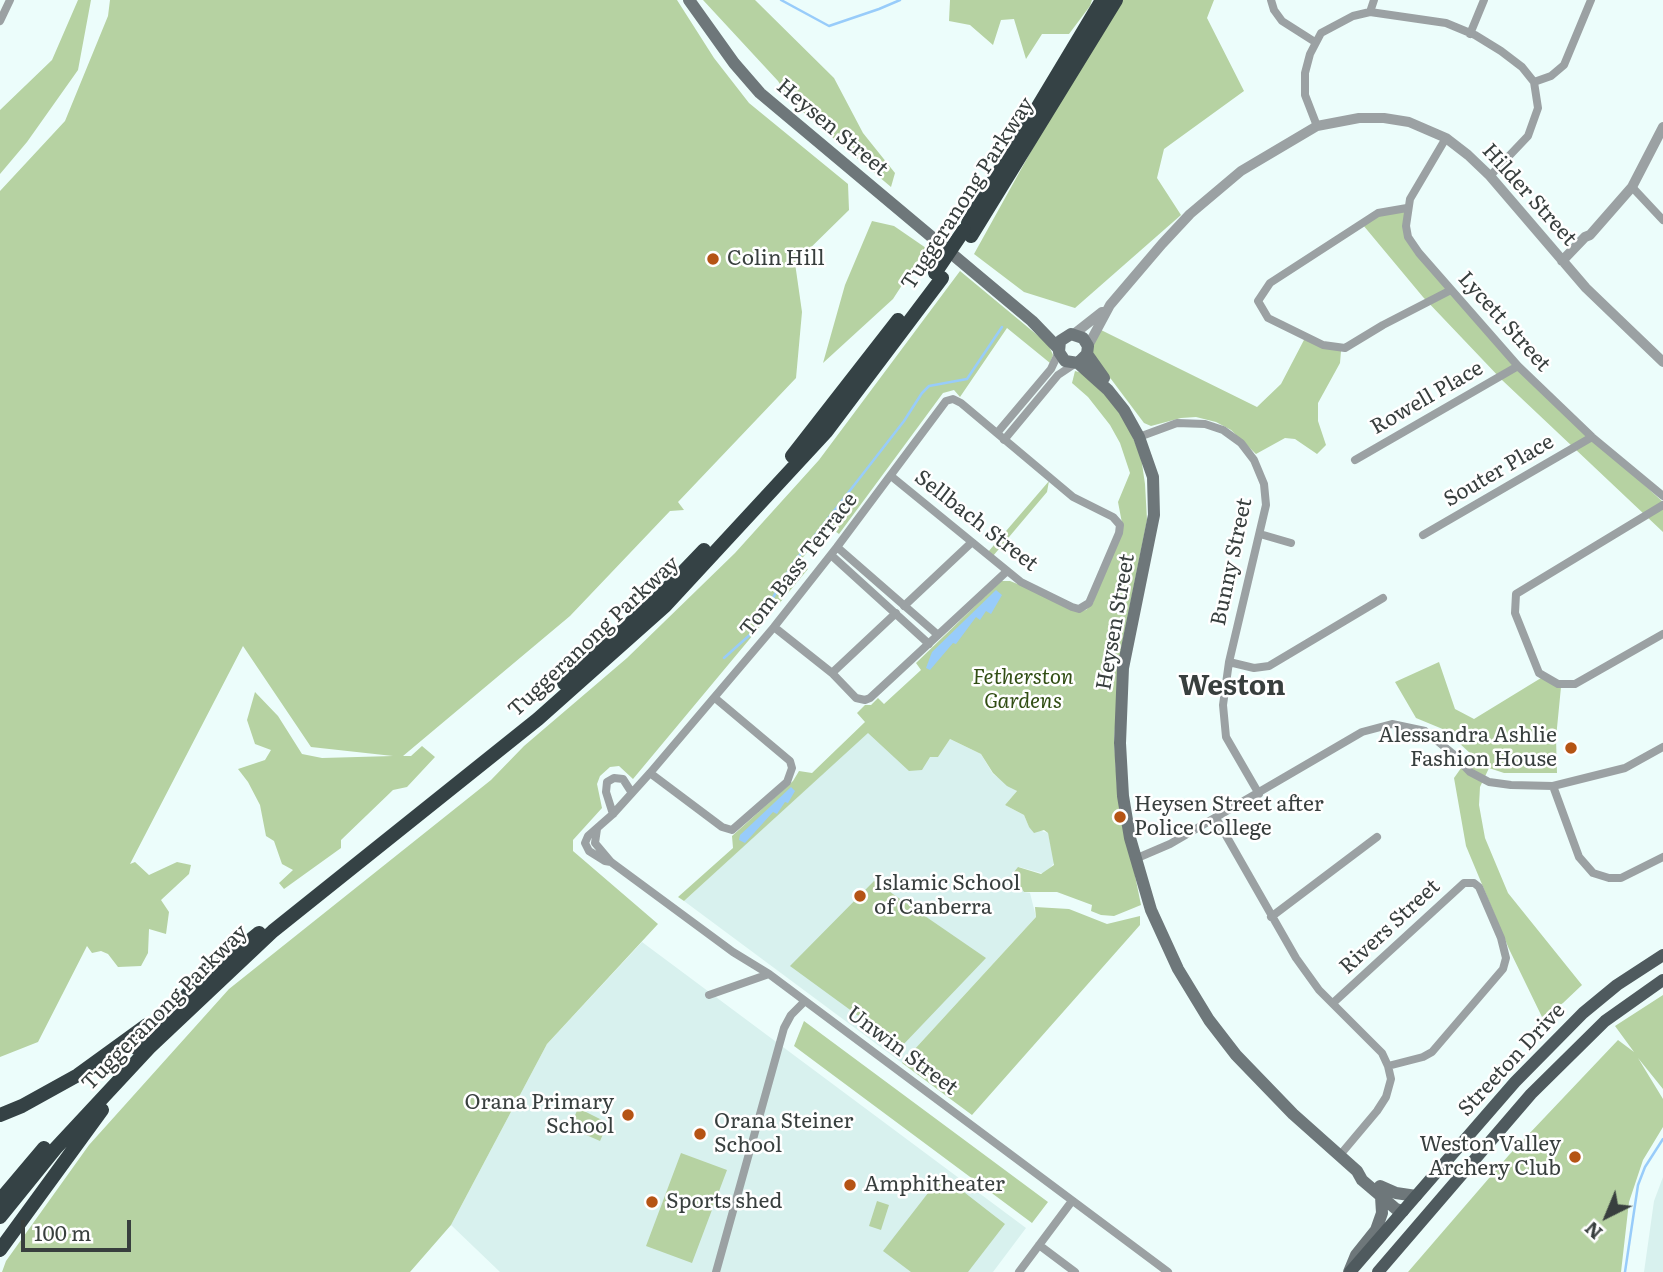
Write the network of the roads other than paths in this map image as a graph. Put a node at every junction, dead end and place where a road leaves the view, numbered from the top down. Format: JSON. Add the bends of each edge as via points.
{"nodes":[{"id":1,"x":10,"y":0,"type":"edge"},
{"id":2,"x":689,"y":0,"type":"edge"},
{"id":3,"x":1102,"y":0,"type":"edge"},
{"id":4,"x":1116,"y":0,"type":"edge"},
{"id":5,"x":1271,"y":0,"type":"edge"},
{"id":6,"x":1374,"y":0,"type":"edge"},
{"id":7,"x":1484,"y":0,"type":"edge"},
{"id":8,"x":1591,"y":0,"type":"edge"},
{"id":9,"x":1370,"y":12,"type":"junction"},
{"id":10,"x":0,"y":21,"type":"edge"},
{"id":11,"x":1470,"y":34,"type":"junction"},
{"id":12,"x":1315,"y":42,"type":"junction"},
{"id":13,"x":1534,"y":82,"type":"junction"},
{"id":14,"x":1317,"y":126,"type":"junction"},
{"id":15,"x":1663,"y":127,"type":"edge"},
{"id":16,"x":1446,"y":138,"type":"junction"},
{"id":17,"x":1490,"y":176,"type":"junction"},
{"id":18,"x":1632,"y":187,"type":"junction"},
{"id":19,"x":1407,"y":208,"type":"junction"},
{"id":20,"x":1663,"y":220,"type":"edge"},
{"id":21,"x":968,"y":233,"type":"junction"},
{"id":22,"x":1564,"y":264,"type":"junction"},
{"id":23,"x":939,"y":275,"type":"junction"},
{"id":24,"x":1451,"y":290,"type":"junction"},
{"id":25,"x":1110,"y":305,"type":"junction"},
{"id":26,"x":1032,"y":321,"type":"junction"},
{"id":27,"x":1071,"y":334,"type":"junction"},
{"id":28,"x":1058,"y":350,"type":"junction"},
{"id":29,"x":1082,"y":357,"type":"junction"},
{"id":30,"x":1663,"y":362,"type":"edge"},
{"id":31,"x":1518,"y":366,"type":"junction"},
{"id":32,"x":997,"y":433,"type":"junction"},
{"id":33,"x":1143,"y":435,"type":"junction"},
{"id":34,"x":1592,"y":437,"type":"junction"},
{"id":35,"x":1004,"y":440,"type":"junction"},
{"id":36,"x":1355,"y":460,"type":"dead end"},
{"id":37,"x":891,"y":475,"type":"junction"},
{"id":38,"x":1663,"y":496,"type":"edge"},
{"id":39,"x":1663,"y":505,"type":"edge"},
{"id":40,"x":1260,"y":534,"type":"junction"},
{"id":41,"x":1423,"y":535,"type":"dead end"},
{"id":42,"x":971,"y":543,"type":"junction"},
{"id":43,"x":1291,"y":543,"type":"dead end"},
{"id":44,"x":837,"y":547,"type":"junction"},
{"id":45,"x":831,"y":555,"type":"junction"},
{"id":46,"x":1006,"y":572,"type":"junction"},
{"id":47,"x":1383,"y":598,"type":"dead end"},
{"id":48,"x":904,"y":606,"type":"junction"},
{"id":49,"x":896,"y":613,"type":"junction"},
{"id":50,"x":774,"y":627,"type":"junction"},
{"id":51,"x":938,"y":635,"type":"junction"},
{"id":52,"x":1663,"y":635,"type":"edge"},
{"id":53,"x":929,"y":643,"type":"junction"},
{"id":54,"x":1229,"y":662,"type":"junction"},
{"id":55,"x":832,"y":673,"type":"junction"},
{"id":56,"x":715,"y":698,"type":"junction"},
{"id":57,"x":1663,"y":747,"type":"edge"},
{"id":58,"x":650,"y":773,"type":"junction"},
{"id":59,"x":1553,"y":786,"type":"junction"},
{"id":60,"x":632,"y":793,"type":"junction"},
{"id":61,"x":1259,"y":794,"type":"junction"},
{"id":62,"x":612,"y":814,"type":"junction"},
{"id":63,"x":1216,"y":818,"type":"junction"},
{"id":64,"x":597,"y":829,"type":"joint"},
{"id":65,"x":1377,"y":836,"type":"dead end"},
{"id":66,"x":1663,"y":857,"type":"edge"},
{"id":67,"x":1135,"y":859,"type":"junction"},
{"id":68,"x":1271,"y":917,"type":"junction"},
{"id":69,"x":1663,"y":955,"type":"edge"},
{"id":70,"x":769,"y":974,"type":"junction"},
{"id":71,"x":1663,"y":980,"type":"edge"},
{"id":72,"x":199,"y":982,"type":"junction"},
{"id":73,"x":709,"y":995,"type":"dead end"},
{"id":74,"x":805,"y":1001,"type":"junction"},
{"id":75,"x":1333,"y":1003,"type":"junction"},
{"id":76,"x":149,"y":1048,"type":"junction"},
{"id":77,"x":1388,"y":1066,"type":"junction"},
{"id":78,"x":0,"y":1115,"type":"edge"},
{"id":79,"x":1340,"y":1155,"type":"junction"},
{"id":80,"x":1463,"y":1171,"type":"junction"},
{"id":81,"x":1381,"y":1192,"type":"junction"},
{"id":82,"x":1416,"y":1196,"type":"junction"},
{"id":83,"x":0,"y":1200,"type":"edge"},
{"id":84,"x":1072,"y":1200,"type":"junction"},
{"id":85,"x":1403,"y":1212,"type":"junction"},
{"id":86,"x":0,"y":1217,"type":"edge"},
{"id":87,"x":1402,"y":1242,"type":"junction"},
{"id":88,"x":1039,"y":1245,"type":"junction"},
{"id":89,"x":0,"y":1250,"type":"edge"},
{"id":90,"x":716,"y":1272,"type":"edge"},
{"id":91,"x":1018,"y":1272,"type":"edge"},
{"id":92,"x":1075,"y":1272,"type":"edge"},
{"id":93,"x":1168,"y":1272,"type":"edge"},
{"id":94,"x":1349,"y":1272,"type":"edge"},
{"id":95,"x":1378,"y":1272,"type":"edge"}],
"edges":[{"from":1,"to":10,"type":"street"},
{"from":2,"to":26,"type":"main road","name":"Heysen Street","via":[[760,93]]},
{"from":3,"to":21,"type":"highway","name":"Tuggeranong Parkway"},
{"from":4,"to":21,"type":"highway","name":"Tuggeranong Parkway"},
{"from":5,"to":12,"type":"street","via":[[1282,20]]},
{"from":6,"to":9,"type":"street"},
{"from":7,"to":11,"type":"street"},
{"from":8,"to":13,"type":"street","via":[[1564,65]]},
{"from":9,"to":11,"type":"street","via":[[1446,23]]},
{"from":9,"to":12,"type":"street","via":[[1333,25]]},
{"from":11,"to":13,"type":"street","via":[[1501,51]]},
{"from":12,"to":14,"type":"street","via":[[1305,73],[1305,95]]},
{"from":13,"to":17,"type":"street","via":[[1538,108],[1528,136]]},
{"from":14,"to":16,"type":"street","name":"Hilder Street","via":[[1384,118],[1409,122]]},
{"from":14,"to":25,"type":"street","name":"Hilder Street","via":[[1241,171],[1190,214]]},
{"from":15,"to":18,"type":"street"},
{"from":16,"to":17,"type":"street","name":"Hilder Street"},
{"from":16,"to":19,"type":"street"},
{"from":17,"to":22,"type":"street","name":"Hilder Street"},
{"from":18,"to":20,"type":"street"},
{"from":18,"to":22,"type":"street"},
{"from":19,"to":24,"type":"street","name":"Lycett Street","via":[[1408,237]]},
{"from":19,"to":24,"type":"street","via":[[1378,213],[1270,283],[1258,301],[1268,318],[1323,345],[1345,348]]},
{"from":21,"to":23,"type":"highway","name":"Tuggeranong Parkway"},
{"from":22,"to":30,"type":"street","name":"Hilder Street"},
{"from":23,"to":72,"type":"highway","name":"Tuggeranong Parkway","via":[[794,454],[655,601],[530,714]]},
{"from":23,"to":76,"type":"highway","name":"Tuggeranong Parkway","via":[[827,432],[665,606],[538,719],[273,931]]},
{"from":24,"to":31,"type":"street","name":"Lycett Street"},
{"from":25,"to":27,"type":"street","name":"Hilder Street"},
{"from":25,"to":29,"type":"street","name":"Hilder Street"},
{"from":26,"to":27,"type":"main road","name":"Heysen Street"},
{"from":26,"to":28,"type":"main road","name":"Heysen Street"},
{"from":27,"to":28,"type":"main road","via":[[1060,341]]},
{"from":27,"to":29,"type":"main road","name":"Heysen Street","via":[[1083,338]]},
{"from":28,"to":29,"type":"main road","name":"Heysen Street","via":[[1065,361]]},
{"from":28,"to":32,"type":"street","via":[[1051,369]]},
{"from":29,"to":33,"type":"main road","name":"Heysen Street","via":[[1121,396]]},
{"from":29,"to":35,"type":"street","via":[[1058,375]]},
{"from":31,"to":34,"type":"street","name":"Lycett Street"},
{"from":31,"to":36,"type":"street","name":"Rowell Place"},
{"from":32,"to":35,"type":"street","name":"Sellbach Street"},
{"from":32,"to":37,"type":"street","name":"Tom Bass Terrace","via":[[950,399]]},
{"from":33,"to":40,"type":"street","name":"Bunny Street","via":[[1177,423],[1205,424],[1241,443],[1264,484],[1266,505]]},
{"from":33,"to":67,"type":"main road","name":"Heysen Street","via":[[1151,455],[1154,515],[1123,668],[1120,743],[1123,796]]},
{"from":34,"to":38,"type":"street","name":"Lycett Street"},
{"from":34,"to":41,"type":"street","name":"Souter Place"},
{"from":35,"to":46,"type":"street","name":"Sellbach Street","via":[[1073,497],[1120,525],[1089,603],[1079,608]]},
{"from":37,"to":42,"type":"street","name":"Sellbach Street"},
{"from":37,"to":44,"type":"street","name":"Tom Bass Terrace"},
{"from":39,"to":52,"type":"street","via":[[1516,594],[1515,613],[1539,673],[1558,684],[1574,684]]},
{"from":40,"to":43,"type":"street"},
{"from":40,"to":54,"type":"street","name":"Bunny Street"},
{"from":42,"to":46,"type":"street","name":"Sellbach Street"},
{"from":42,"to":48,"type":"street"},
{"from":44,"to":45,"type":"street","name":"Tom Bass Terrace"},
{"from":44,"to":48,"type":"street"},
{"from":45,"to":49,"type":"street"},
{"from":45,"to":50,"type":"street","name":"Tom Bass Terrace"},
{"from":46,"to":51,"type":"street"},
{"from":47,"to":54,"type":"street","via":[[1269,666]]},
{"from":48,"to":51,"type":"street"},
{"from":49,"to":53,"type":"street"},
{"from":49,"to":55,"type":"street"},
{"from":50,"to":55,"type":"street"},
{"from":50,"to":56,"type":"street","name":"Tom Bass Terrace"},
{"from":51,"to":53,"type":"street"},
{"from":53,"to":55,"type":"street","via":[[865,700],[856,698]]},
{"from":54,"to":61,"type":"street","name":"Bunny Street","via":[[1223,705],[1226,737]]},
{"from":56,"to":58,"type":"street","name":"Tom Bass Terrace"},
{"from":56,"to":58,"type":"street","via":[[790,761],[787,782],[732,830]]},
{"from":57,"to":59,"type":"street","via":[[1625,768]]},
{"from":58,"to":60,"type":"street","name":"Tom Bass Terrace"},
{"from":59,"to":61,"type":"street","via":[[1489,782],[1470,772],[1425,731],[1392,724],[1362,732]]},
{"from":59,"to":66,"type":"street","via":[[1579,857],[1593,873],[1621,878]]},
{"from":60,"to":62,"type":"street","name":"Tom Bass Terrace"},
{"from":60,"to":62,"type":"street","via":[[623,779],[607,782]]},
{"from":61,"to":63,"type":"street"},
{"from":62,"to":64,"type":"street","name":"Tom Bass Terrace"},
{"from":63,"to":67,"type":"street"},
{"from":63,"to":68,"type":"street"},
{"from":64,"to":70,"type":"street","name":"Unwin Street","via":[[588,836],[587,846],[593,854],[611,862]]},
{"from":65,"to":68,"type":"street"},
{"from":67,"to":79,"type":"main road","name":"Heysen Street","via":[[1178,969],[1209,1020],[1255,1076]]},
{"from":68,"to":75,"type":"street","via":[[1311,980]]},
{"from":69,"to":82,"type":"main road","name":"Streeton Drive","via":[[1583,1013],[1515,1082]]},
{"from":70,"to":73,"type":"street"},
{"from":70,"to":74,"type":"street","name":"Unwin Street"},
{"from":71,"to":80,"type":"main road","name":"Streeton Drive","via":[[1620,1009],[1570,1055]]},
{"from":72,"to":78,"type":"highway","via":[[78,1075]]},
{"from":72,"to":83,"type":"highway","name":"Tuggeranong Parkway"},
{"from":74,"to":84,"type":"street","name":"Unwin Street"},
{"from":74,"to":90,"type":"street","via":[[784,1028]]},
{"from":75,"to":77,"type":"street","via":[[1382,1053]]},
{"from":75,"to":77,"type":"street","name":"Rivers Street","via":[[1464,883],[1479,887],[1501,938],[1506,958],[1503,970],[1432,1052]]},
{"from":76,"to":86,"type":"highway","name":"Tuggeranong Parkway","via":[[55,1149]]},
{"from":76,"to":89,"type":"highway"},
{"from":77,"to":79,"type":"street","via":[[1391,1079],[1386,1097]]},
{"from":79,"to":81,"type":"main road","name":"Heysen Street"},
{"from":80,"to":85,"type":"main road","via":[[1423,1210]]},
{"from":80,"to":87,"type":"main road","name":"Streeton Drive"},
{"from":81,"to":82,"type":"main road"},
{"from":81,"to":85,"type":"main road","name":"Heysen Street"},
{"from":81,"to":94,"type":"main road","via":[[1382,1213],[1376,1230]]},
{"from":82,"to":85,"type":"main road","name":"Streeton Drive"},
{"from":84,"to":88,"type":"street"},
{"from":84,"to":93,"type":"street","name":"Unwin Street"},
{"from":85,"to":87,"type":"main road","via":[[1408,1227]]},
{"from":85,"to":94,"type":"main road","name":"Streeton Drive"},
{"from":87,"to":95,"type":"main road","name":"Streeton Drive"},
{"from":88,"to":91,"type":"street"},
{"from":88,"to":92,"type":"street"}]}
